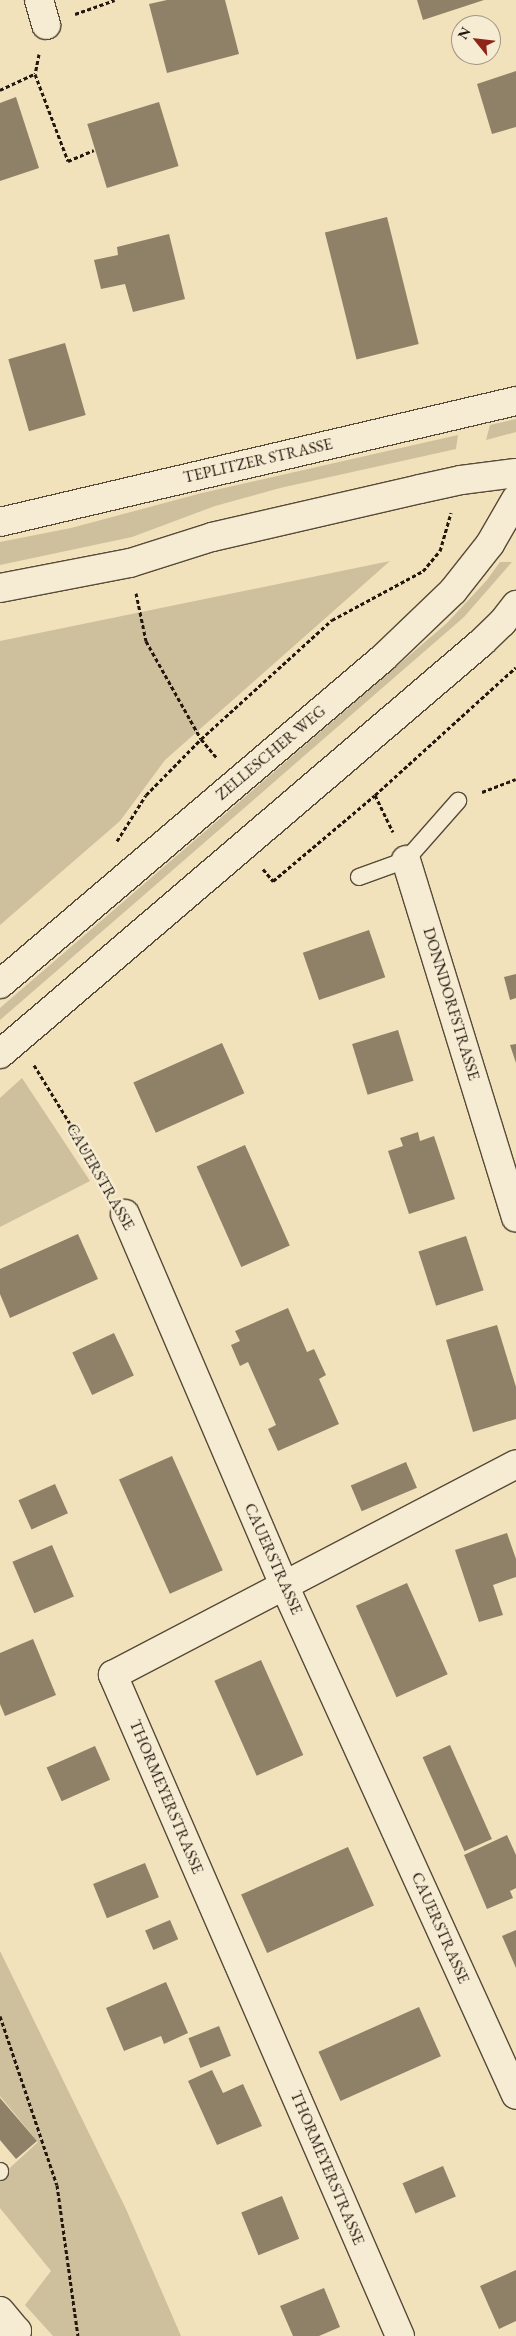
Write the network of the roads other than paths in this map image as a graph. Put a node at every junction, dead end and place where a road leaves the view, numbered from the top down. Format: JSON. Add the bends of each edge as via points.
{"nodes":[{"id":1,"x":516,"y":401,"type":"edge"},
{"id":2,"x":516,"y":473,"type":"edge"},
{"id":3,"x":516,"y":499,"type":"edge"},
{"id":4,"x":0,"y":522,"type":"edge"},
{"id":5,"x":0,"y":588,"type":"edge"},
{"id":6,"x":516,"y":605,"type":"edge"},
{"id":7,"x":458,"y":801,"type":"road end"},
{"id":8,"x":406,"y":860,"type":"junction"},
{"id":9,"x":359,"y":877,"type":"dead end"},
{"id":10,"x":0,"y":984,"type":"edge"},
{"id":11,"x":2,"y":1053,"type":"edge"},
{"id":12,"x":125,"y":1214,"type":"road end"},
{"id":13,"x":516,"y":1217,"type":"edge"},
{"id":14,"x":516,"y":1464,"type":"edge"},
{"id":15,"x":284,"y":1585,"type":"junction"},
{"id":16,"x":513,"y":2080,"type":"edge"},
{"id":17,"x":400,"y":2336,"type":"edge"}],
"edges":[{"from":1,"to":4,"type":"street","name":"TEPLITZER STRASSE"},
{"from":2,"to":5,"type":"street","via":[[460,480],[212,537],[130,563]]},
{"from":3,"to":10,"type":"street","name":"ZELLESCHER WEG","via":[[490,544],[452,591],[383,658]]},
{"from":6,"to":11,"type":"street","via":[[482,642]]},
{"from":7,"to":8,"type":"lane"},
{"from":8,"to":9,"type":"lane"},
{"from":8,"to":13,"type":"street","name":"DONNDORFSTRASSE"},
{"from":12,"to":15,"type":"street","name":"CAUERSTRASSE"},
{"from":14,"to":15,"type":"street","name":"THORMEYERSTRASSE"},
{"from":15,"to":16,"type":"street","name":"CAUERSTRASSE"},
{"from":15,"to":17,"type":"street","name":"THORMEYERSTRASSE","via":[[113,1674]]}]}
